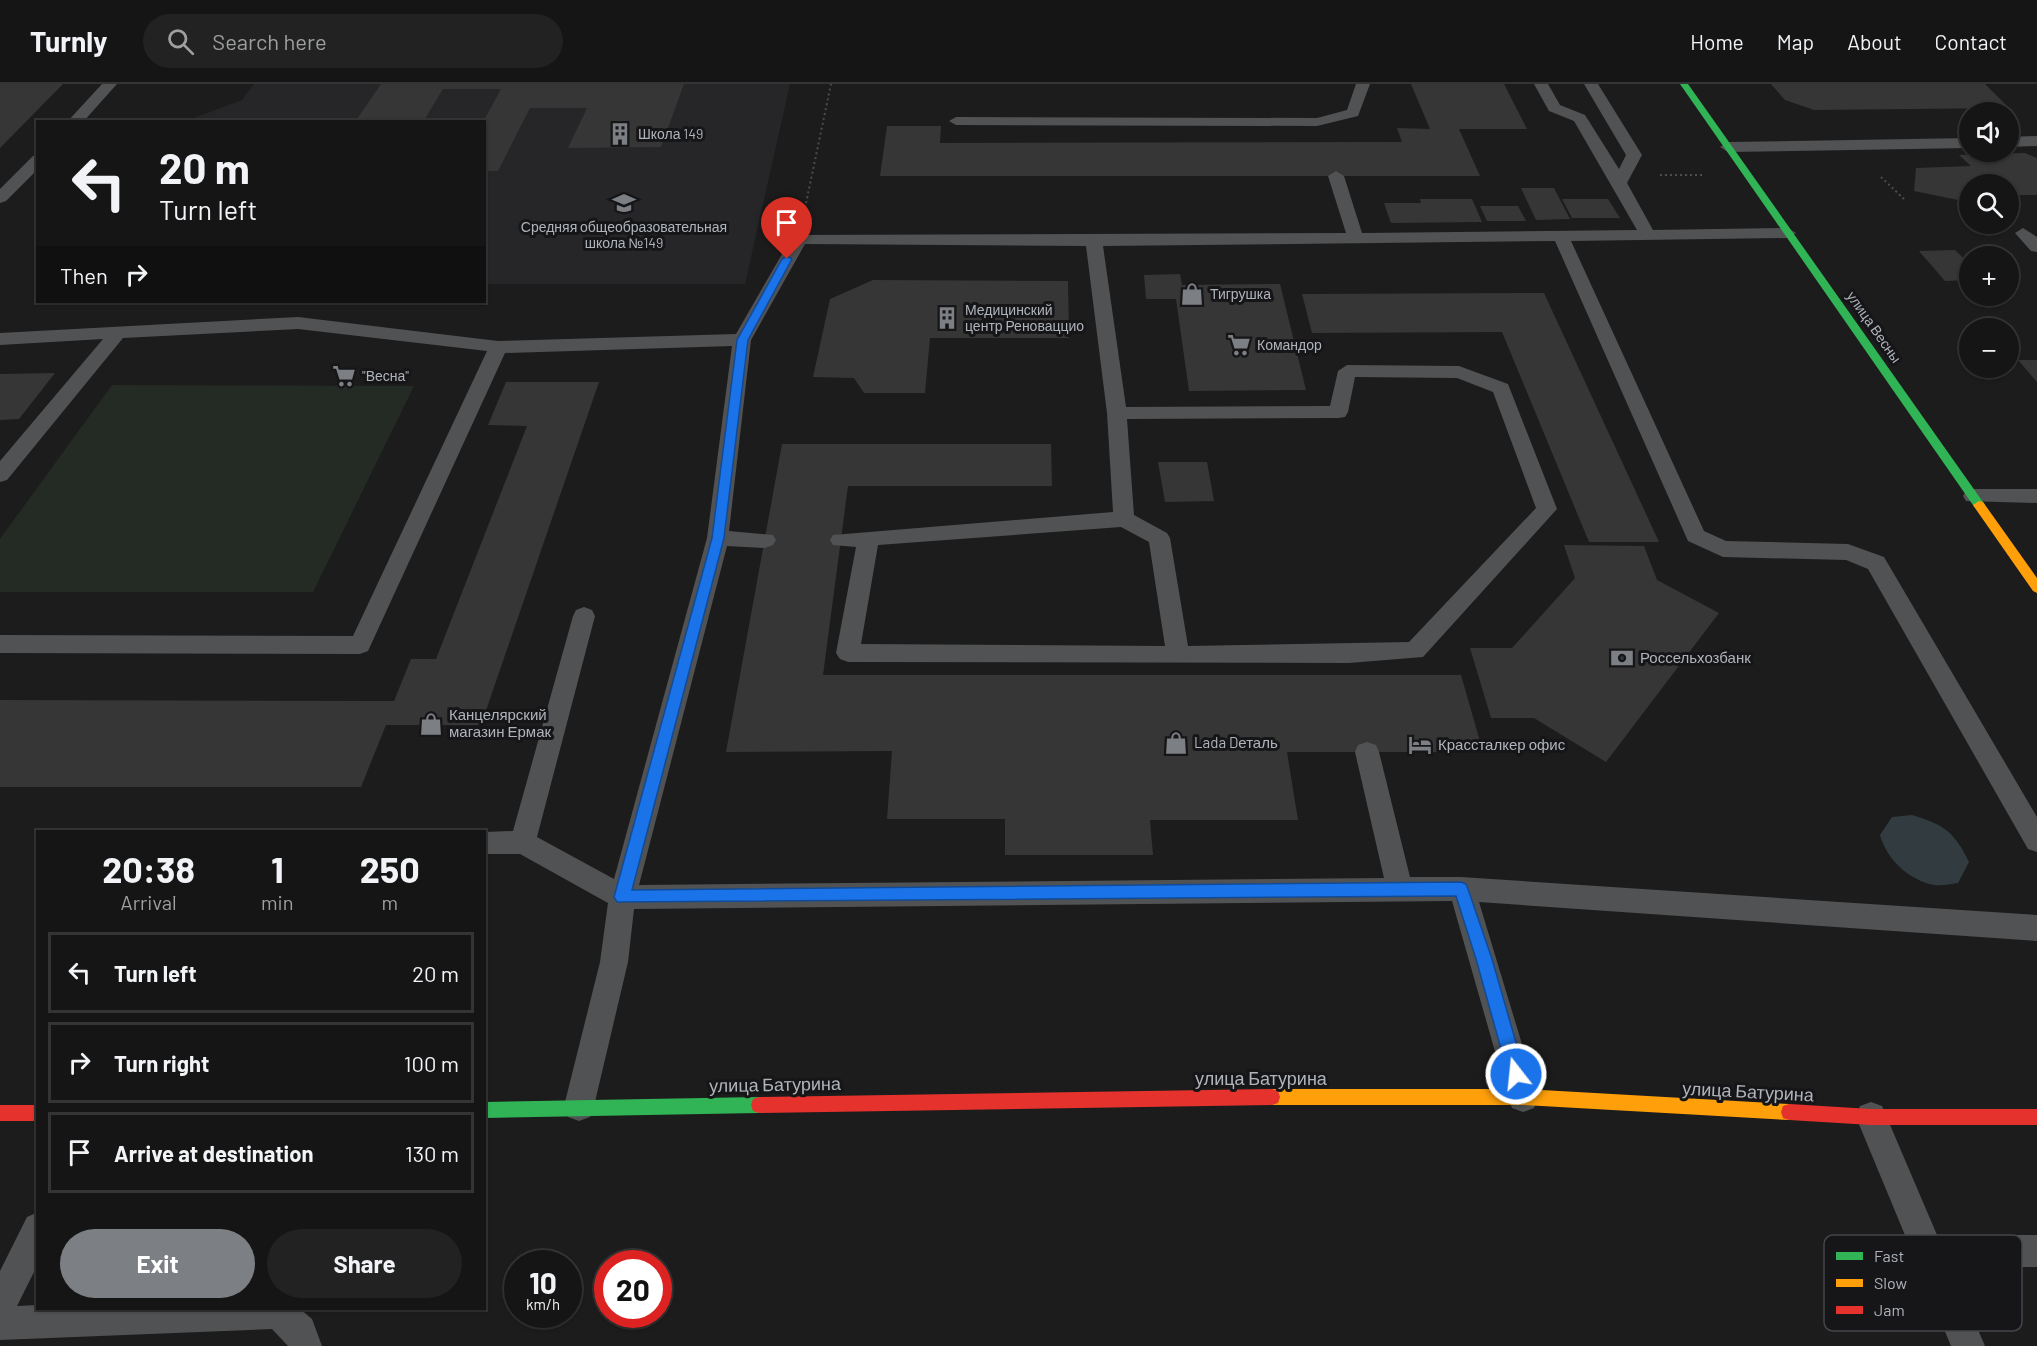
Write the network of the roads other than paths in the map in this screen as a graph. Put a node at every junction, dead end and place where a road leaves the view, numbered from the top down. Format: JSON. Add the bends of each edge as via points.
{"nodes":[{"id":1,"x":110,"y":84,"type":"edge"},
{"id":2,"x":1363,"y":84,"type":"edge"},
{"id":3,"x":1541,"y":84,"type":"edge"},
{"id":4,"x":1591,"y":84,"type":"edge"},
{"id":5,"x":1684,"y":84,"type":"edge"},
{"id":6,"x":76,"y":120,"type":"edge"},
{"id":7,"x":956,"y":121,"type":"dead end"},
{"id":8,"x":2037,"y":141,"type":"edge"},
{"id":9,"x":2019,"y":142,"type":"edge"},
{"id":10,"x":1959,"y":143,"type":"edge"},
{"id":11,"x":1728,"y":147,"type":"junction"},
{"id":12,"x":36,"y":161,"type":"edge"},
{"id":13,"x":1336,"y":176,"type":"dead end"},
{"id":14,"x":1619,"y":183,"type":"junction"},
{"id":15,"x":0,"y":198,"type":"edge"},
{"id":16,"x":1788,"y":233,"type":"junction"},
{"id":17,"x":2023,"y":233,"type":"dead end"},
{"id":18,"x":1648,"y":235,"type":"junction"},
{"id":19,"x":1562,"y":236,"type":"junction"},
{"id":20,"x":1356,"y":239,"type":"junction"},
{"id":21,"x":1094,"y":242,"type":"junction"},
{"id":22,"x":2037,"y":247,"type":"edge"},
{"id":23,"x":116,"y":334,"type":"junction"},
{"id":24,"x":0,"y":339,"type":"edge"},
{"id":25,"x":742,"y":340,"type":"junction"},
{"id":26,"x":498,"y":347,"type":"junction"},
{"id":27,"x":1117,"y":413,"type":"junction"},
{"id":28,"x":0,"y":475,"type":"edge"},
{"id":29,"x":1973,"y":496,"type":"junction"},
{"id":30,"x":2037,"y":496,"type":"edge"},
{"id":31,"x":1124,"y":519,"type":"junction"},
{"id":32,"x":718,"y":538,"type":"junction"},
{"id":33,"x":765,"y":540,"type":"dead end"},
{"id":34,"x":841,"y":540,"type":"dead end"},
{"id":35,"x":868,"y":540,"type":"junction"},
{"id":36,"x":2037,"y":588,"type":"edge"},
{"id":37,"x":584,"y":616,"type":"dead end"},
{"id":38,"x":0,"y":644,"type":"edge"},
{"id":39,"x":1178,"y":655,"type":"junction"},
{"id":40,"x":1367,"y":752,"type":"dead end"},
{"id":41,"x":2037,"y":841,"type":"edge"},
{"id":42,"x":523,"y":842,"type":"junction"},
{"id":43,"x":486,"y":843,"type":"edge"},
{"id":44,"x":1400,"y":889,"type":"junction"},
{"id":45,"x":1461,"y":889,"type":"junction"},
{"id":46,"x":622,"y":897,"type":"junction"},
{"id":47,"x":2037,"y":928,"type":"edge"},
{"id":48,"x":1523,"y":1097,"type":"junction"},
{"id":49,"x":579,"y":1106,"type":"junction"},
{"id":50,"x":486,"y":1110,"type":"edge"},
{"id":51,"x":0,"y":1113,"type":"edge"},
{"id":52,"x":36,"y":1113,"type":"edge"},
{"id":53,"x":1871,"y":1117,"type":"junction"},
{"id":54,"x":2037,"y":1117,"type":"edge"},
{"id":55,"x":36,"y":1232,"type":"edge"},
{"id":56,"x":1922,"y":1235,"type":"edge"},
{"id":57,"x":0,"y":1306,"type":"edge"},
{"id":58,"x":0,"y":1323,"type":"edge"},
{"id":59,"x":1962,"y":1331,"type":"edge"},
{"id":60,"x":305,"y":1346,"type":"edge"},
{"id":61,"x":1968,"y":1346,"type":"edge"}],
"edges":[{"from":1,"to":6,"type":"lane"},
{"from":2,"to":7,"type":"lane","via":[[1353,113],[1319,127]]},
{"from":3,"to":14,"type":"lane","via":[[1554,108],[1580,118]]},
{"from":4,"to":14,"type":"lane","via":[[1634,155]]},
{"from":5,"to":11,"type":"street","name":"улица Весны"},
{"from":8,"to":9,"type":"lane"},
{"from":10,"to":11,"type":"lane"},
{"from":11,"to":16,"type":"street","name":"улица Весны"},
{"from":12,"to":15,"type":"lane"},
{"from":13,"to":20,"type":"lane"},
{"from":14,"to":18,"type":"lane"},
{"from":16,"to":18,"type":"lane"},
{"from":16,"to":29,"type":"street","name":"улица Весны"},
{"from":17,"to":22,"type":"lane"},
{"from":18,"to":19,"type":"lane"},
{"from":19,"to":20,"type":"lane"},
{"from":19,"to":41,"type":"lane","via":[[1696,536],[1723,549],[1848,552],[1876,563]]},
{"from":20,"to":21,"type":"lane"},
{"from":21,"to":25,"type":"lane","via":[[799,238]]},
{"from":21,"to":27,"type":"lane"},
{"from":23,"to":24,"type":"lane"},
{"from":23,"to":26,"type":"lane","via":[[298,323]]},
{"from":23,"to":28,"type":"lane"},
{"from":25,"to":26,"type":"lane"},
{"from":25,"to":32,"type":"lane"},
{"from":26,"to":38,"type":"lane","via":[[360,645]]},
{"from":27,"to":31,"type":"lane"},
{"from":27,"to":39,"type":"lane","via":[[1338,412],[1347,371],[1460,372],[1501,388],[1547,509],[1415,651],[1350,664]]},
{"from":29,"to":30,"type":"lane"},
{"from":29,"to":36,"type":"street","name":"улица Весны"},
{"from":31,"to":35,"type":"lane"},
{"from":31,"to":39,"type":"lane","via":[[1159,538]]},
{"from":32,"to":33,"type":"lane"},
{"from":32,"to":46,"type":"lane"},
{"from":34,"to":35,"type":"lane"},
{"from":35,"to":39,"type":"lane","via":[[848,653]]},
{"from":37,"to":42,"type":"lane"},
{"from":40,"to":44,"type":"lane"},
{"from":42,"to":43,"type":"lane"},
{"from":42,"to":46,"type":"lane"},
{"from":44,"to":45,"type":"lane"},
{"from":44,"to":46,"type":"lane"},
{"from":45,"to":47,"type":"lane"},
{"from":45,"to":48,"type":"lane"},
{"from":46,"to":49,"type":"lane","via":[[614,962]]},
{"from":48,"to":49,"type":"street","name":"улица Батурина","via":[[1148,1096]]},
{"from":48,"to":53,"type":"street","name":"улица Батурина"},
{"from":49,"to":50,"type":"street","name":"улица Батурина"},
{"from":51,"to":52,"type":"street"},
{"from":53,"to":54,"type":"street","name":"улица Батурина"},
{"from":53,"to":56,"type":"lane"},
{"from":55,"to":57,"type":"lane"},
{"from":58,"to":60,"type":"lane","via":[[278,1312],[300,1331]]},
{"from":59,"to":61,"type":"lane"}]}
